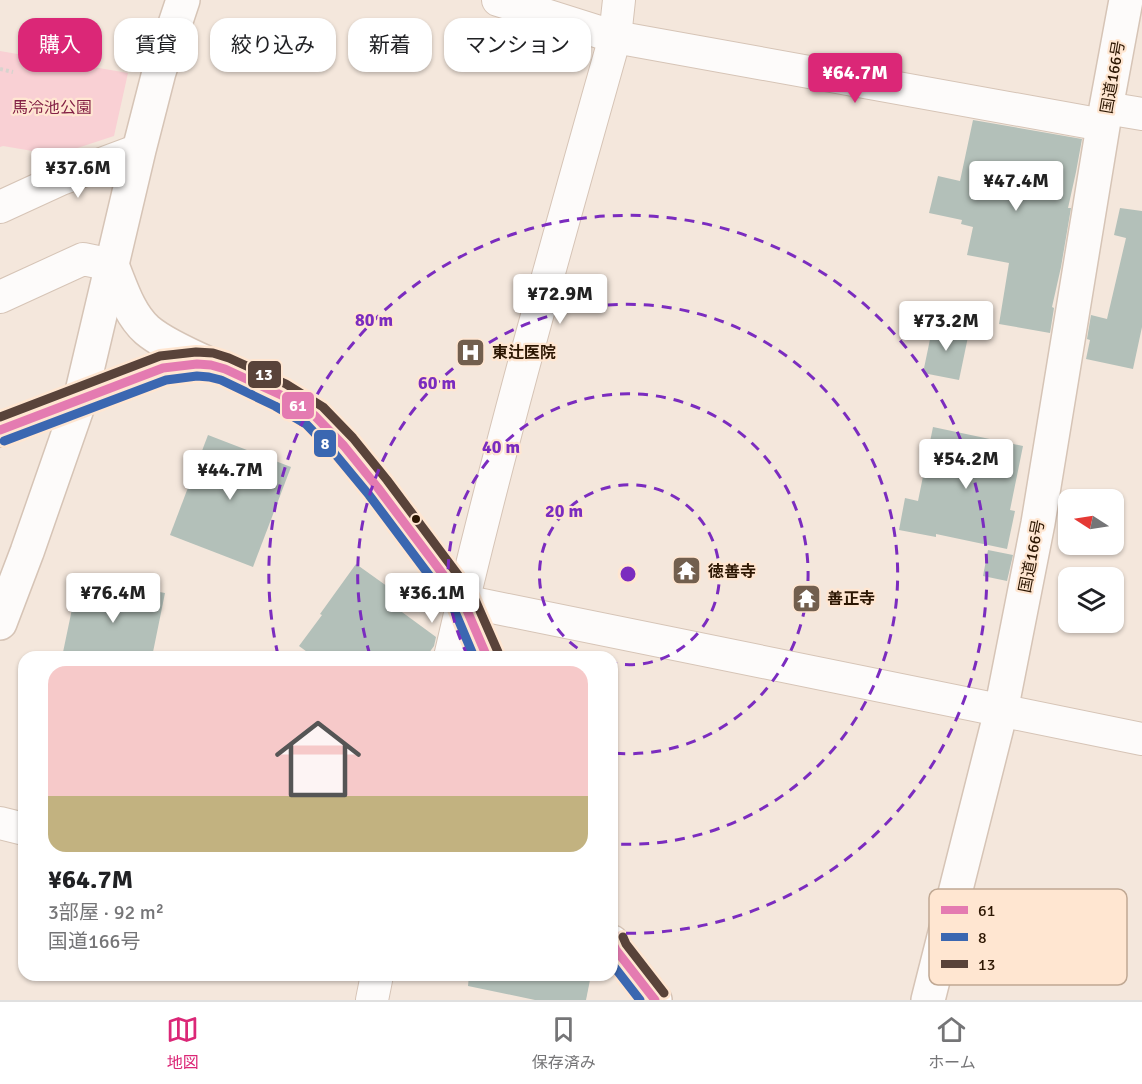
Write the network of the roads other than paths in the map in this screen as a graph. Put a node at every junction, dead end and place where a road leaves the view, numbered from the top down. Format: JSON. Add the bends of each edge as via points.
{"nodes":[{"id":1,"x":183,"y":0,"type":"edge"},
{"id":2,"x":498,"y":0,"type":"edge"},
{"id":3,"x":619,"y":0,"type":"edge"},
{"id":4,"x":1126,"y":0,"type":"edge"},
{"id":5,"x":615,"y":37,"type":"junction"},
{"id":6,"x":1142,"y":114,"type":"edge"},
{"id":7,"x":1105,"y":116,"type":"junction"},
{"id":8,"x":139,"y":150,"type":"junction"},
{"id":9,"x":0,"y":207,"type":"edge"},
{"id":10,"x":112,"y":265,"type":"junction"},
{"id":11,"x":0,"y":297,"type":"edge"},
{"id":12,"x":211,"y":365,"type":"junction"},
{"id":13,"x":80,"y":400,"type":"junction"},
{"id":14,"x":0,"y":430,"type":"edge"},
{"id":15,"x":463,"y":601,"type":"junction"},
{"id":16,"x":0,"y":622,"type":"edge"},
{"id":17,"x":451,"y":651,"type":"edge"},
{"id":18,"x":484,"y":651,"type":"edge"},
{"id":19,"x":1001,"y":711,"type":"junction"},
{"id":20,"x":1142,"y":739,"type":"edge"},
{"id":21,"x":0,"y":823,"type":"edge"},
{"id":22,"x":18,"y":828,"type":"edge"},
{"id":23,"x":956,"y":889,"type":"edge"},
{"id":24,"x":618,"y":953,"type":"edge"},
{"id":25,"x":376,"y":981,"type":"edge"},
{"id":26,"x":932,"y":985,"type":"edge"},
{"id":27,"x":372,"y":1000,"type":"edge"},
{"id":28,"x":655,"y":1000,"type":"edge"},
{"id":29,"x":928,"y":1000,"type":"edge"}],
"edges":[{"from":1,"to":8,"type":"main road"},
{"from":2,"to":5,"type":"street"},
{"from":3,"to":5,"type":"street"},
{"from":4,"to":7,"type":"main road","name":"国道166号"},
{"from":5,"to":7,"type":"street"},
{"from":5,"to":15,"type":"street","via":[[531,337]]},
{"from":6,"to":7,"type":"street"},
{"from":7,"to":19,"type":"main road","name":"国道166号","via":[[1038,523]]},
{"from":8,"to":9,"type":"street"},
{"from":8,"to":10,"type":"main road"},
{"from":10,"to":11,"type":"street","via":[[83,259]]},
{"from":10,"to":12,"type":"main road","via":[[128,302],[148,330]]},
{"from":10,"to":13,"type":"main road"},
{"from":12,"to":13,"type":"main road","via":[[163,368]]},
{"from":12,"to":15,"type":"main road","via":[[281,395],[314,415],[378,488]]},
{"from":13,"to":14,"type":"main road"},
{"from":13,"to":16,"type":"main road"},
{"from":15,"to":17,"type":"street"},
{"from":15,"to":18,"type":"main road"},
{"from":15,"to":19,"type":"street"},
{"from":19,"to":20,"type":"street"},
{"from":19,"to":23,"type":"main road","name":"国道166号"},
{"from":21,"to":22,"type":"street"},
{"from":24,"to":28,"type":"main road"},
{"from":25,"to":27,"type":"street"},
{"from":26,"to":29,"type":"main road","name":"国道166号"}]}
